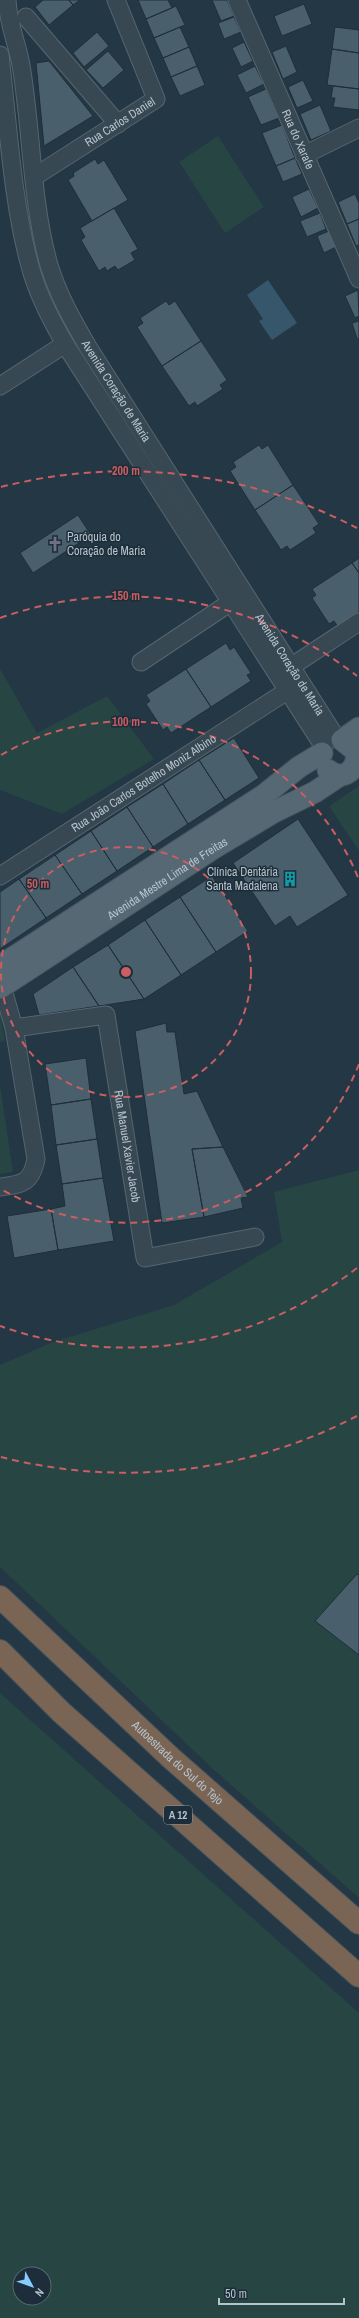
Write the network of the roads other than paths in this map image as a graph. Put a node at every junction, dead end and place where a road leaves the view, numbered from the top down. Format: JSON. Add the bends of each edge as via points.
{"nodes":[{"id":1,"x":7,"y":0,"type":"edge"},
{"id":2,"x":116,"y":0,"type":"edge"},
{"id":3,"x":237,"y":0,"type":"edge"},
{"id":4,"x":26,"y":17,"type":"dead end"},
{"id":5,"x":0,"y":55,"type":"edge"},
{"id":6,"x":118,"y":124,"type":"junction"},
{"id":7,"x":359,"y":128,"type":"edge"},
{"id":8,"x":304,"y":155,"type":"junction"},
{"id":9,"x":34,"y":177,"type":"junction"},
{"id":10,"x":359,"y":279,"type":"edge"},
{"id":11,"x":65,"y":344,"type":"junction"},
{"id":12,"x":0,"y":386,"type":"edge"},
{"id":13,"x":230,"y":602,"type":"junction"},
{"id":14,"x":359,"y":622,"type":"edge"},
{"id":15,"x":141,"y":662,"type":"dead end"},
{"id":16,"x":292,"y":666,"type":"junction"},
{"id":17,"x":288,"y":691,"type":"junction"},
{"id":18,"x":337,"y":741,"type":"edge"},
{"id":19,"x":358,"y":763,"type":"edge"},
{"id":20,"x":339,"y":776,"type":"junction"},
{"id":21,"x":0,"y":876,"type":"edge"},
{"id":22,"x":0,"y":966,"type":"edge"},
{"id":23,"x":1,"y":987,"type":"edge"},
{"id":24,"x":14,"y":1028,"type":"junction"},
{"id":25,"x":0,"y":1187,"type":"edge"},
{"id":26,"x":256,"y":1237,"type":"dead end"},
{"id":27,"x":0,"y":1597,"type":"edge"},
{"id":28,"x":0,"y":1651,"type":"edge"},
{"id":29,"x":359,"y":1923,"type":"edge"},
{"id":30,"x":359,"y":1976,"type":"edge"}],
"edges":[{"from":1,"to":9,"type":"street","name":"Avenida Coração de Maria","via":[[21,64]]},
{"from":2,"to":6,"type":"street","name":"Rua Carlos Daniel","via":[[156,100]]},
{"from":3,"to":8,"type":"street","name":"Rua do Xarafe"},
{"from":4,"to":6,"type":"street"},
{"from":5,"to":11,"type":"street","name":"Avenida Coração de Maria","via":[[23,234],[43,301]]},
{"from":6,"to":9,"type":"street","name":"Rua Carlos Daniel"},
{"from":7,"to":8,"type":"street"},
{"from":8,"to":10,"type":"street","name":"Rua do Xarafe"},
{"from":9,"to":16,"type":"street","name":"Avenida Coração de Maria","via":[[40,230],[49,266],[76,327]]},
{"from":11,"to":12,"type":"street"},
{"from":11,"to":13,"type":"street","name":"Avenida Coração de Maria"},
{"from":13,"to":15,"type":"street"},
{"from":13,"to":17,"type":"street","name":"Avenida Coração de Maria"},
{"from":14,"to":16,"type":"street"},
{"from":16,"to":18,"type":"street","name":"Avenida Coração de Maria"},
{"from":17,"to":18,"type":"street","name":"Avenida Coração de Maria"},
{"from":17,"to":21,"type":"street","name":"Rua João Carlos Botelho Moniz Albino"},
{"from":18,"to":19,"type":"main road","via":[[356,752]]},
{"from":18,"to":20,"type":"main road","via":[[322,759],[328,770]]},
{"from":18,"to":22,"type":"main road","name":"Avenida Mestre Lima de Freitas","via":[[264,794]]},
{"from":19,"to":20,"type":"main road","via":[[353,770]]},
{"from":20,"to":23,"type":"main road","name":"Avenida Mestre Lima de Freitas","via":[[214,848]]},
{"from":23,"to":24,"type":"street"},
{"from":24,"to":25,"type":"street","via":[[36,1159],[34,1171],[28,1180]]},
{"from":24,"to":26,"type":"street","name":"Rua Manuel Xavier Jacob","via":[[106,1015],[145,1258]]},
{"from":27,"to":29,"type":"highway","name":"Autoestrada do Sul do Tejo","via":[[160,1747]]},
{"from":28,"to":30,"type":"highway","number":"A 12","via":[[61,1712]]}]}
